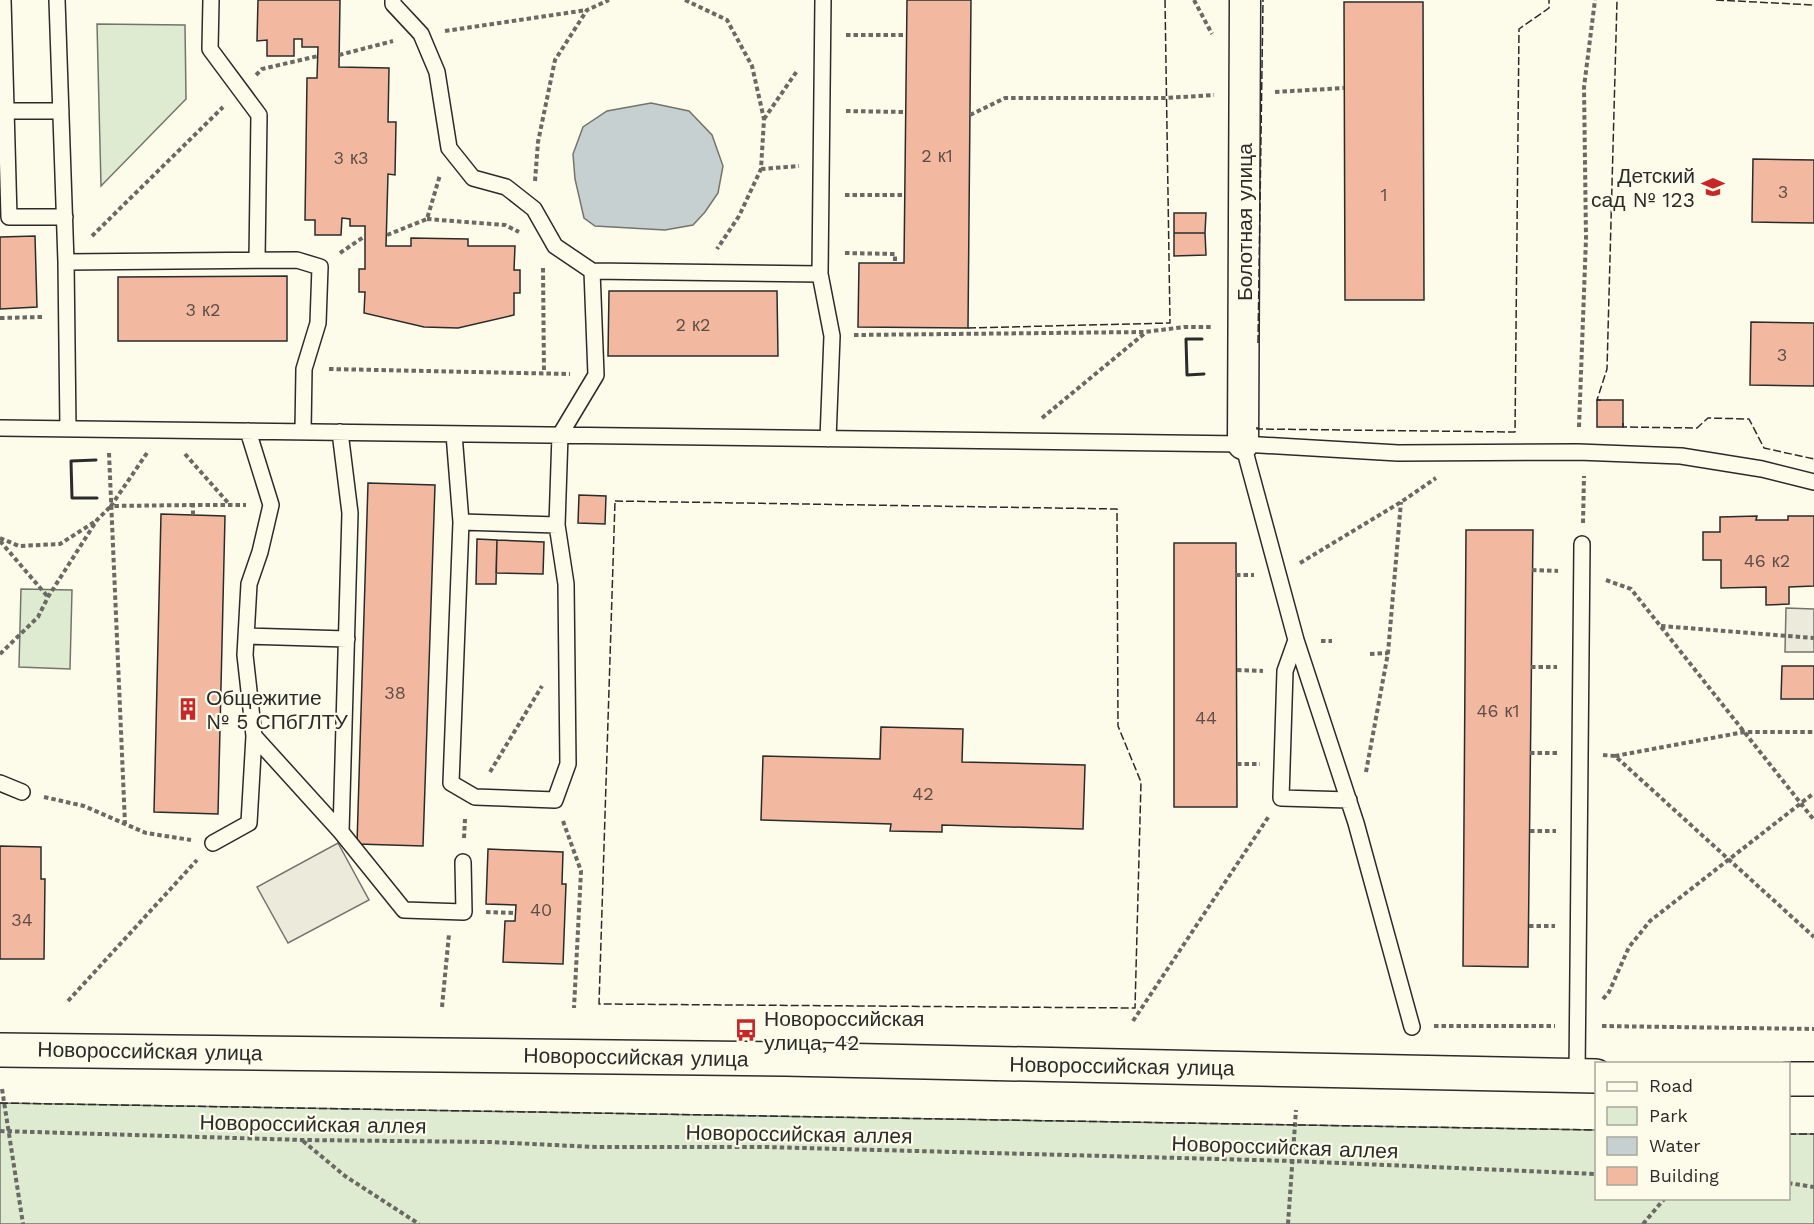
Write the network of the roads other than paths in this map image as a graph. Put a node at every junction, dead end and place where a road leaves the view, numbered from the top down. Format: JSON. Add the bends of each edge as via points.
{"nodes":[{"id":1,"x":3,"y":0,"type":"edge"},
{"id":2,"x":57,"y":0,"type":"edge"},
{"id":3,"x":211,"y":0,"type":"edge"},
{"id":4,"x":393,"y":0,"type":"edge"},
{"id":5,"x":823,"y":0,"type":"edge"},
{"id":6,"x":1245,"y":0,"type":"edge"},
{"id":7,"x":6,"y":111,"type":"junction"},
{"id":8,"x":61,"y":111,"type":"junction"},
{"id":9,"x":64,"y":217,"type":"junction"},
{"id":10,"x":257,"y":260,"type":"junction"},
{"id":11,"x":66,"y":262,"type":"junction"},
{"id":12,"x":592,"y":271,"type":"junction"},
{"id":13,"x":820,"y":274,"type":"junction"},
{"id":14,"x":0,"y":428,"type":"edge"},
{"id":15,"x":68,"y":429,"type":"junction"},
{"id":16,"x":248,"y":431,"type":"junction"},
{"id":17,"x":303,"y":431,"type":"junction"},
{"id":18,"x":340,"y":432,"type":"junction"},
{"id":19,"x":454,"y":434,"type":"junction"},
{"id":20,"x":560,"y":435,"type":"junction"},
{"id":21,"x":828,"y":439,"type":"junction"},
{"id":22,"x":1243,"y":444,"type":"junction"},
{"id":23,"x":1814,"y":482,"type":"edge"},
{"id":24,"x":462,"y":522,"type":"junction"},
{"id":25,"x":557,"y":525,"type":"junction"},
{"id":26,"x":1582,"y":544,"type":"road end"},
{"id":27,"x":246,"y":636,"type":"junction"},
{"id":28,"x":347,"y":639,"type":"junction"},
{"id":29,"x":1296,"y":640,"type":"junction"},
{"id":30,"x":254,"y":736,"type":"junction"},
{"id":31,"x":0,"y":783,"type":"edge"},
{"id":32,"x":22,"y":792,"type":"road end"},
{"id":33,"x":1349,"y":800,"type":"junction"},
{"id":34,"x":340,"y":832,"type":"junction"},
{"id":35,"x":213,"y":843,"type":"road end"},
{"id":36,"x":464,"y":862,"type":"road end"},
{"id":37,"x":1412,"y":1027,"type":"road end"},
{"id":38,"x":0,"y":1050,"type":"edge"},
{"id":39,"x":1587,"y":1076,"type":"edge"},
{"id":40,"x":1790,"y":1079,"type":"edge"},
{"id":41,"x":1814,"y":1080,"type":"edge"}],
"edges":[{"from":1,"to":7,"type":"lane"},
{"from":2,"to":8,"type":"lane"},
{"from":3,"to":10,"type":"lane","via":[[210,49],[259,115]]},
{"from":4,"to":12,"type":"lane","via":[[421,34],[437,72],[449,148],[473,178],[506,187],[534,209],[555,246]]},
{"from":5,"to":13,"type":"lane"},
{"from":6,"to":22,"type":"street","name":"Болотная улица"},
{"from":7,"to":8,"type":"lane"},
{"from":7,"to":9,"type":"lane","via":[[9,217]]},
{"from":8,"to":9,"type":"lane"},
{"from":9,"to":11,"type":"lane"},
{"from":10,"to":11,"type":"lane"},
{"from":10,"to":17,"type":"lane","via":[[297,260],[320,267],[318,323],[304,369]]},
{"from":11,"to":15,"type":"lane"},
{"from":12,"to":13,"type":"lane"},
{"from":12,"to":20,"type":"lane","via":[[596,375]]},
{"from":13,"to":21,"type":"lane","via":[[832,336]]},
{"from":14,"to":15,"type":"lane"},
{"from":15,"to":16,"type":"lane"},
{"from":16,"to":17,"type":"lane"},
{"from":16,"to":27,"type":"lane","via":[[271,505],[249,584]]},
{"from":17,"to":18,"type":"lane"},
{"from":18,"to":19,"type":"lane"},
{"from":18,"to":28,"type":"lane","via":[[350,513]]},
{"from":19,"to":20,"type":"lane"},
{"from":19,"to":24,"type":"lane"},
{"from":20,"to":21,"type":"lane"},
{"from":20,"to":25,"type":"lane"},
{"from":21,"to":22,"type":"lane"},
{"from":22,"to":23,"type":"lane","via":[[1398,453],[1682,456]]},
{"from":22,"to":29,"type":"lane"},
{"from":24,"to":25,"type":"lane"},
{"from":24,"to":25,"type":"lane","via":[[451,783],[475,797],[555,800],[568,764],[566,584]]},
{"from":26,"to":39,"type":"lane","via":[[1578,1026]]},
{"from":27,"to":28,"type":"lane"},
{"from":27,"to":30,"type":"lane"},
{"from":28,"to":34,"type":"lane"},
{"from":29,"to":33,"type":"lane"},
{"from":29,"to":33,"type":"lane","via":[[1285,671],[1281,798]]},
{"from":30,"to":34,"type":"lane"},
{"from":30,"to":35,"type":"lane","via":[[249,823]]},
{"from":31,"to":32,"type":"lane"},
{"from":33,"to":37,"type":"lane"},
{"from":34,"to":36,"type":"lane","via":[[404,909],[464,912]]},
{"from":38,"to":39,"type":"main road","name":"Новороссийская улица","via":[[785,1059]]},
{"from":40,"to":41,"type":"main road"}]}
